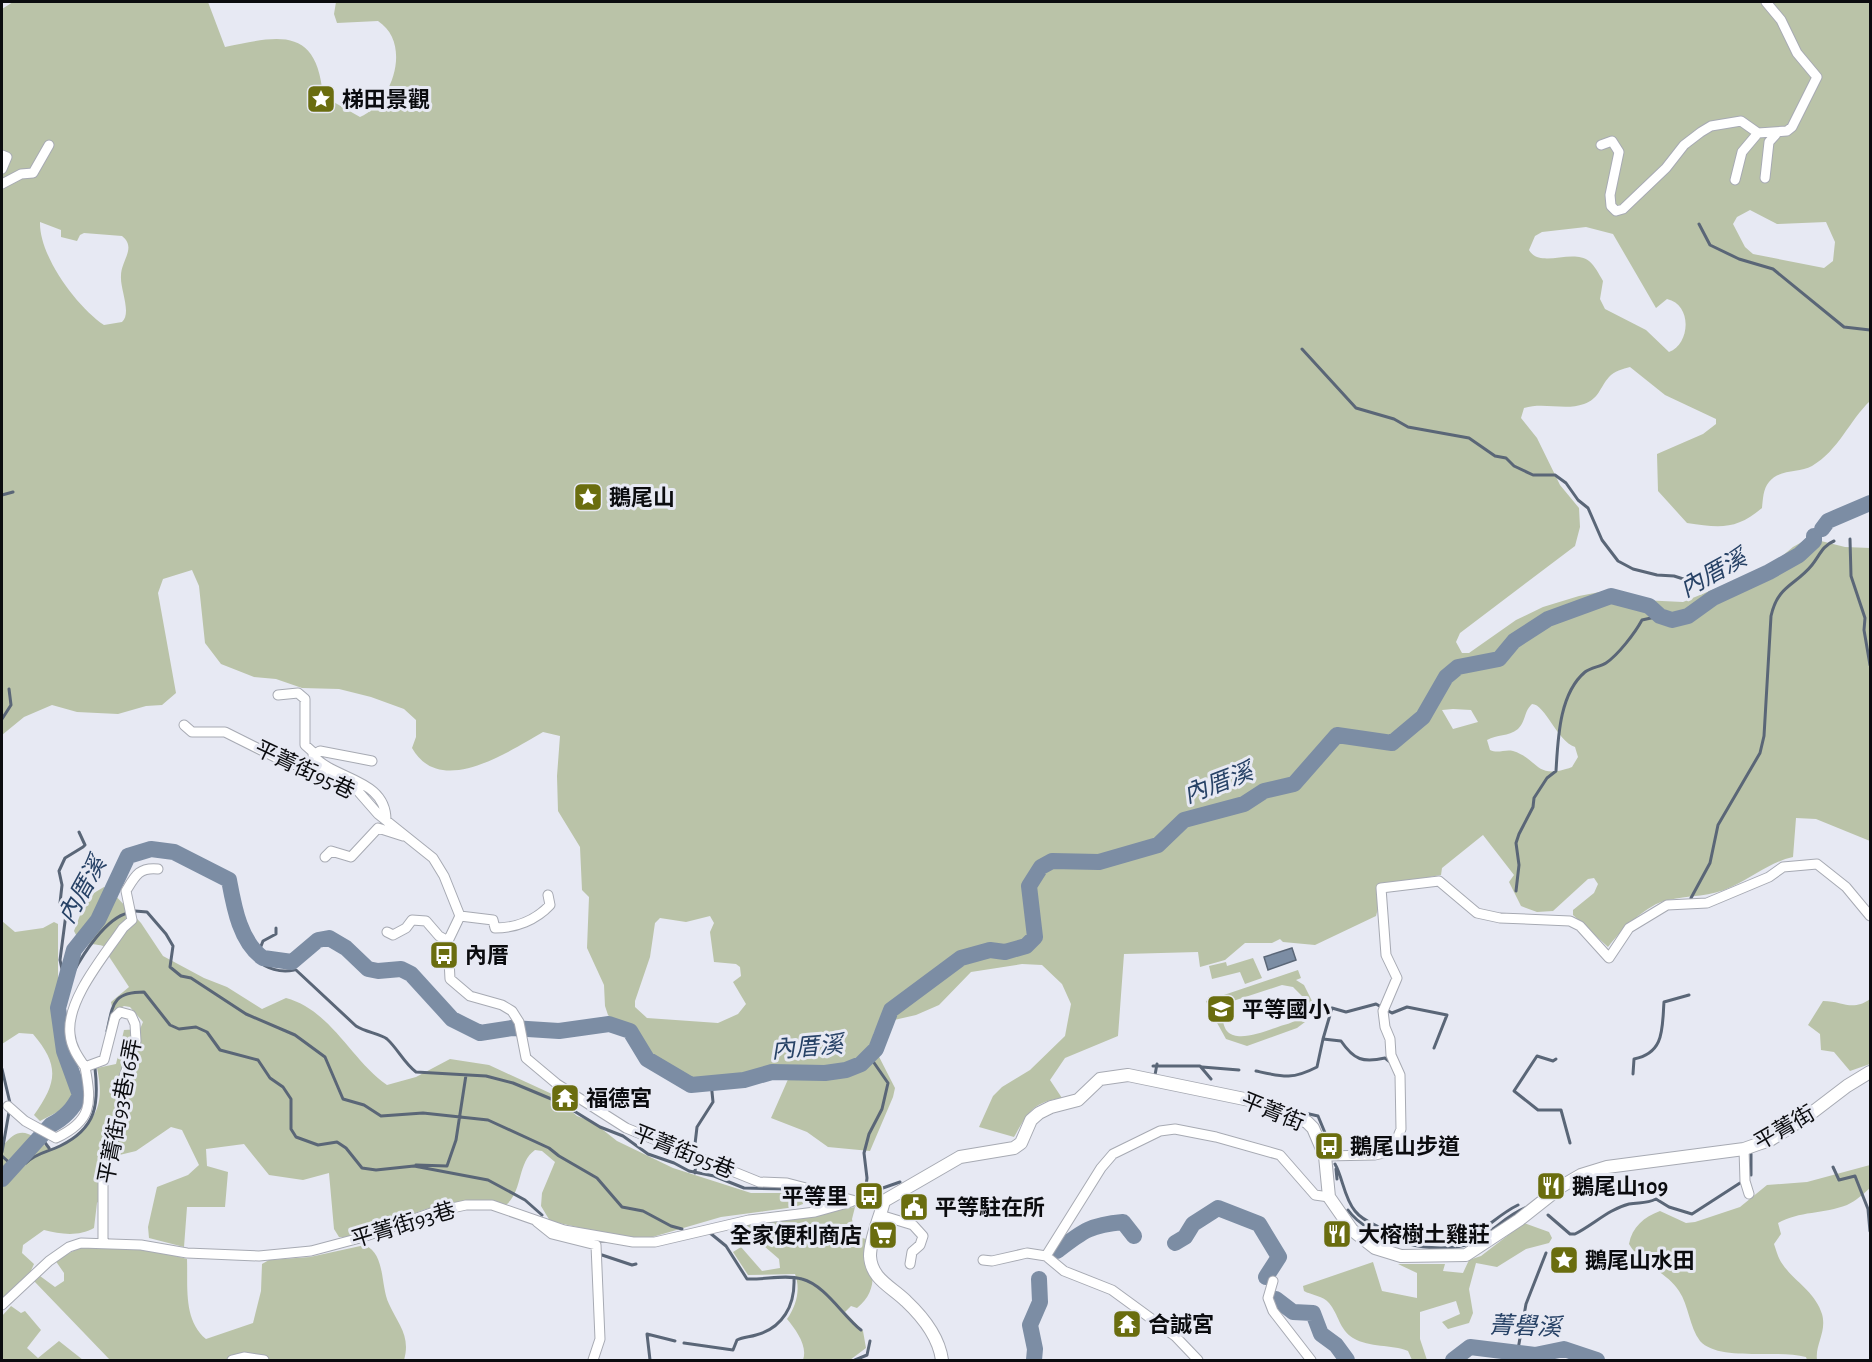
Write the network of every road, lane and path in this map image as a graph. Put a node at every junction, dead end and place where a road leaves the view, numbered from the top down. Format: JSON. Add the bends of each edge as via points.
{"nodes":[{"id":1,"x":1766,"y":2,"type":"edge"},
{"id":2,"x":1777,"y":133,"type":"junction"},
{"id":3,"x":1758,"y":134,"type":"junction"},
{"id":4,"x":49,"y":145,"type":"dead end"},
{"id":5,"x":1601,"y":145,"type":"dead end"},
{"id":6,"x":2,"y":155,"type":"edge"},
{"id":7,"x":2,"y":169,"type":"edge"},
{"id":8,"x":1765,"y":178,"type":"dead end"},
{"id":9,"x":1735,"y":180,"type":"dead end"},
{"id":10,"x":2,"y":184,"type":"edge"},
{"id":11,"x":278,"y":695,"type":"dead end"},
{"id":12,"x":188,"y":728,"type":"dead end"},
{"id":13,"x":314,"y":753,"type":"junction"},
{"id":14,"x":372,"y":761,"type":"dead end"},
{"id":15,"x":386,"y":820,"type":"junction"},
{"id":16,"x":403,"y":836,"type":"junction"},
{"id":17,"x":325,"y":857,"type":"dead end"},
{"id":18,"x":159,"y":868,"type":"dead end"},
{"id":19,"x":548,"y":895,"type":"dead end"},
{"id":20,"x":460,"y":916,"type":"junction"},
{"id":21,"x":1870,"y":916,"type":"edge"},
{"id":22,"x":387,"y":932,"type":"dead end"},
{"id":23,"x":448,"y":941,"type":"junction"},
{"id":24,"x":85,"y":1067,"type":"junction"},
{"id":25,"x":1870,"y":1072,"type":"edge"},
{"id":26,"x":8,"y":1106,"type":"dead end"},
{"id":27,"x":1744,"y":1149,"type":"junction"},
{"id":28,"x":1325,"y":1156,"type":"junction"},
{"id":29,"x":1749,"y":1194,"type":"dead end"},
{"id":30,"x":1329,"y":1197,"type":"junction"},
{"id":31,"x":856,"y":1201,"type":"junction"},
{"id":32,"x":884,"y":1202,"type":"junction"},
{"id":33,"x":880,"y":1215,"type":"junction"},
{"id":34,"x":537,"y":1222,"type":"junction"},
{"id":35,"x":103,"y":1242,"type":"junction"},
{"id":36,"x":1046,"y":1256,"type":"junction"},
{"id":37,"x":983,"y":1260,"type":"dead end"},
{"id":38,"x":910,"y":1264,"type":"dead end"},
{"id":39,"x":1273,"y":1281,"type":"dead end"},
{"id":40,"x":2,"y":1305,"type":"edge"},
{"id":41,"x":233,"y":1360,"type":"edge"},
{"id":42,"x":264,"y":1360,"type":"edge"},
{"id":43,"x":594,"y":1360,"type":"edge"},
{"id":44,"x":942,"y":1360,"type":"edge"},
{"id":45,"x":1198,"y":1360,"type":"edge"},
{"id":46,"x":1311,"y":1360,"type":"edge"}],
"edges":[{"from":1,"to":2,"type":"street","via":[[1781,20],[1797,53],[1817,77],[1792,127]]},
{"from":2,"to":3,"type":"street"},
{"from":2,"to":8,"type":"street","via":[[1769,142]]},
{"from":3,"to":5,"type":"street","via":[[1741,121],[1711,126],[1684,145],[1666,168],[1623,209],[1616,211],[1610,195],[1619,152],[1612,141]]},
{"from":3,"to":9,"type":"street","via":[[1742,152]]},
{"from":4,"to":10,"type":"street","via":[[33,173],[21,174]]},
{"from":6,"to":7,"type":"street","via":[[7,157]]},
{"from":11,"to":13,"type":"street","via":[[298,693],[305,699],[305,745]]},
{"from":12,"to":15,"type":"street","name":"平菁街95巷","via":[[225,732],[298,767],[317,769],[357,790]]},
{"from":13,"to":14,"type":"street"},
{"from":13,"to":15,"type":"street","via":[[316,759],[372,791]]},
{"from":15,"to":16,"type":"street","name":"平菁街95巷"},
{"from":16,"to":17,"type":"street","via":[[378,828],[351,857],[331,851]]},
{"from":16,"to":20,"type":"street","name":"平菁街95巷","via":[[433,858]]},
{"from":18,"to":24,"type":"street","via":[[147,867],[137,873],[126,891],[132,920],[123,927],[75,1002],[70,1034],[73,1048]]},
{"from":19,"to":20,"type":"street","via":[[550,905],[540,915],[507,928],[495,927],[493,920]]},
{"from":20,"to":23,"type":"street"},
{"from":21,"to":28,"type":"street","via":[[1846,887],[1817,864],[1783,867],[1769,877],[1707,903],[1667,905],[1629,928],[1609,958],[1580,926],[1570,921],[1477,914],[1438,881],[1381,888],[1386,955],[1397,978],[1383,1011],[1391,1055],[1400,1075],[1401,1129],[1393,1146],[1384,1153]]},
{"from":22,"to":23,"type":"street","via":[[393,935],[412,920],[426,921]]},
{"from":23,"to":31,"type":"street","name":"平菁街95巷","via":[[450,979],[470,996],[512,1011],[519,1022],[526,1058],[557,1084],[626,1128],[759,1182],[787,1183]]},
{"from":24,"to":26,"type":"street","name":"平菁街93巷16弄","via":[[90,1100],[86,1114],[62,1135],[56,1138],[25,1121]]},
{"from":24,"to":35,"type":"street","name":"平菁街93巷16弄","via":[[104,1060],[115,1017],[120,1012],[131,1015],[136,1041],[123,1080],[124,1110],[103,1170]]},
{"from":25,"to":27,"type":"street","name":"平菁街","via":[[1770,1140]]},
{"from":27,"to":29,"type":"street"},
{"from":27,"to":30,"type":"street","name":"平菁街","via":[[1607,1167],[1581,1175],[1466,1255],[1401,1256],[1375,1248],[1353,1230]]},
{"from":28,"to":30,"type":"street","name":"平菁街"},
{"from":28,"to":32,"type":"street","name":"平菁街","via":[[1307,1122],[1259,1102],[1142,1077],[1107,1077],[1093,1083],[1078,1100],[1039,1113],[1014,1148],[960,1157]]},
{"from":30,"to":36,"type":"street","via":[[1315,1195],[1280,1155],[1216,1137],[1175,1129],[1160,1131],[1113,1154]]},
{"from":31,"to":32,"type":"street","name":"平菁街95巷"},
{"from":31,"to":34,"type":"street","name":"平菁街93巷","via":[[656,1242],[633,1242]]},
{"from":32,"to":33,"type":"street"},
{"from":33,"to":38,"type":"street","via":[[913,1225],[923,1236],[912,1251]]},
{"from":33,"to":44,"type":"street","via":[[870,1254],[872,1266],[879,1279],[927,1324]]},
{"from":34,"to":35,"type":"street","name":"平菁街93巷","via":[[492,1205],[466,1204],[311,1251],[260,1256],[188,1253]]},
{"from":34,"to":43,"type":"street","via":[[552,1234],[597,1245],[600,1339]]},
{"from":35,"to":40,"type":"street","name":"平菁街93巷","via":[[69,1247]]},
{"from":36,"to":37,"type":"street","via":[[1027,1253],[992,1262]]},
{"from":36,"to":45,"type":"street","via":[[1064,1271],[1112,1290],[1175,1336]]},
{"from":39,"to":46,"type":"street","via":[[1268,1298],[1273,1311]]},
{"from":41,"to":42,"type":"street"}]}
